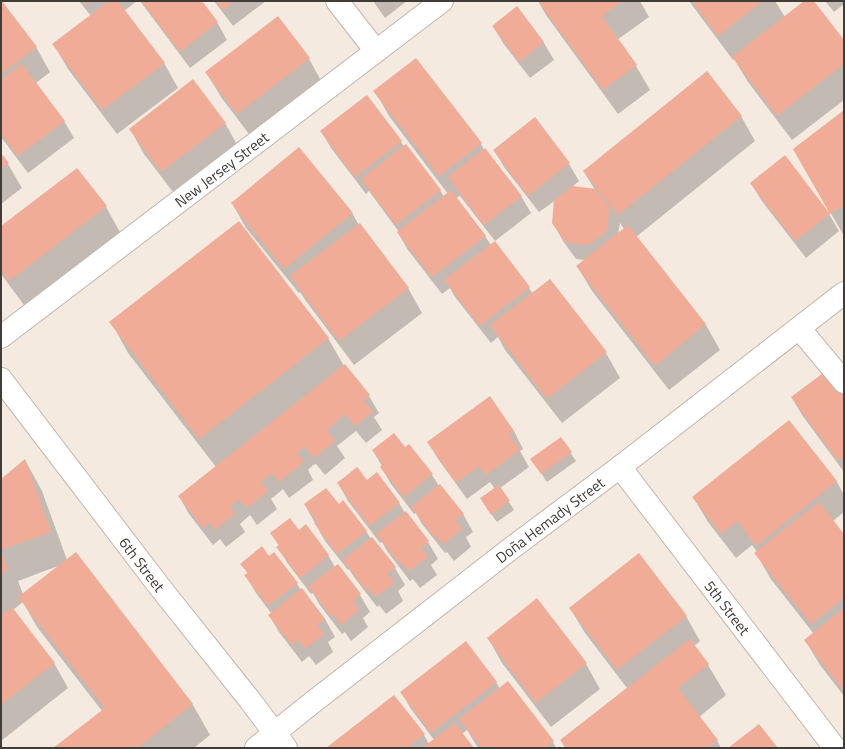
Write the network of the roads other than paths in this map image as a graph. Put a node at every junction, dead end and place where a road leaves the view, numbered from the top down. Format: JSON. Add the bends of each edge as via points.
{"nodes":[{"id":1,"x":337,"y":1,"type":"edge"},
{"id":2,"x":442,"y":1,"type":"edge"},
{"id":3,"x":376,"y":51,"type":"junction"},
{"id":4,"x":844,"y":293,"type":"edge"},
{"id":5,"x":799,"y":328,"type":"junction"},
{"id":6,"x":1,"y":337,"type":"edge"},
{"id":7,"x":1,"y":379,"type":"edge"},
{"id":8,"x":844,"y":382,"type":"edge"},
{"id":9,"x":620,"y":467,"type":"junction"},
{"id":10,"x":280,"y":741,"type":"edge"},
{"id":11,"x":256,"y":748,"type":"edge"},
{"id":12,"x":835,"y":748,"type":"edge"}],
"edges":[{"from":1,"to":3,"type":"street"},
{"from":2,"to":3,"type":"street","name":"New Jersey Street"},
{"from":3,"to":6,"type":"street","name":"New Jersey Street"},
{"from":4,"to":5,"type":"street","name":"Doña Hemady Street"},
{"from":5,"to":8,"type":"street"},
{"from":5,"to":9,"type":"street","name":"Doña Hemady Street"},
{"from":7,"to":10,"type":"street","name":"6th Street"},
{"from":9,"to":10,"type":"street","name":"Doña Hemady Street","via":[[308,706]]},
{"from":9,"to":12,"type":"street","name":"5th Street"},
{"from":10,"to":11,"type":"street","name":"Doña Hemady Street"}]}
